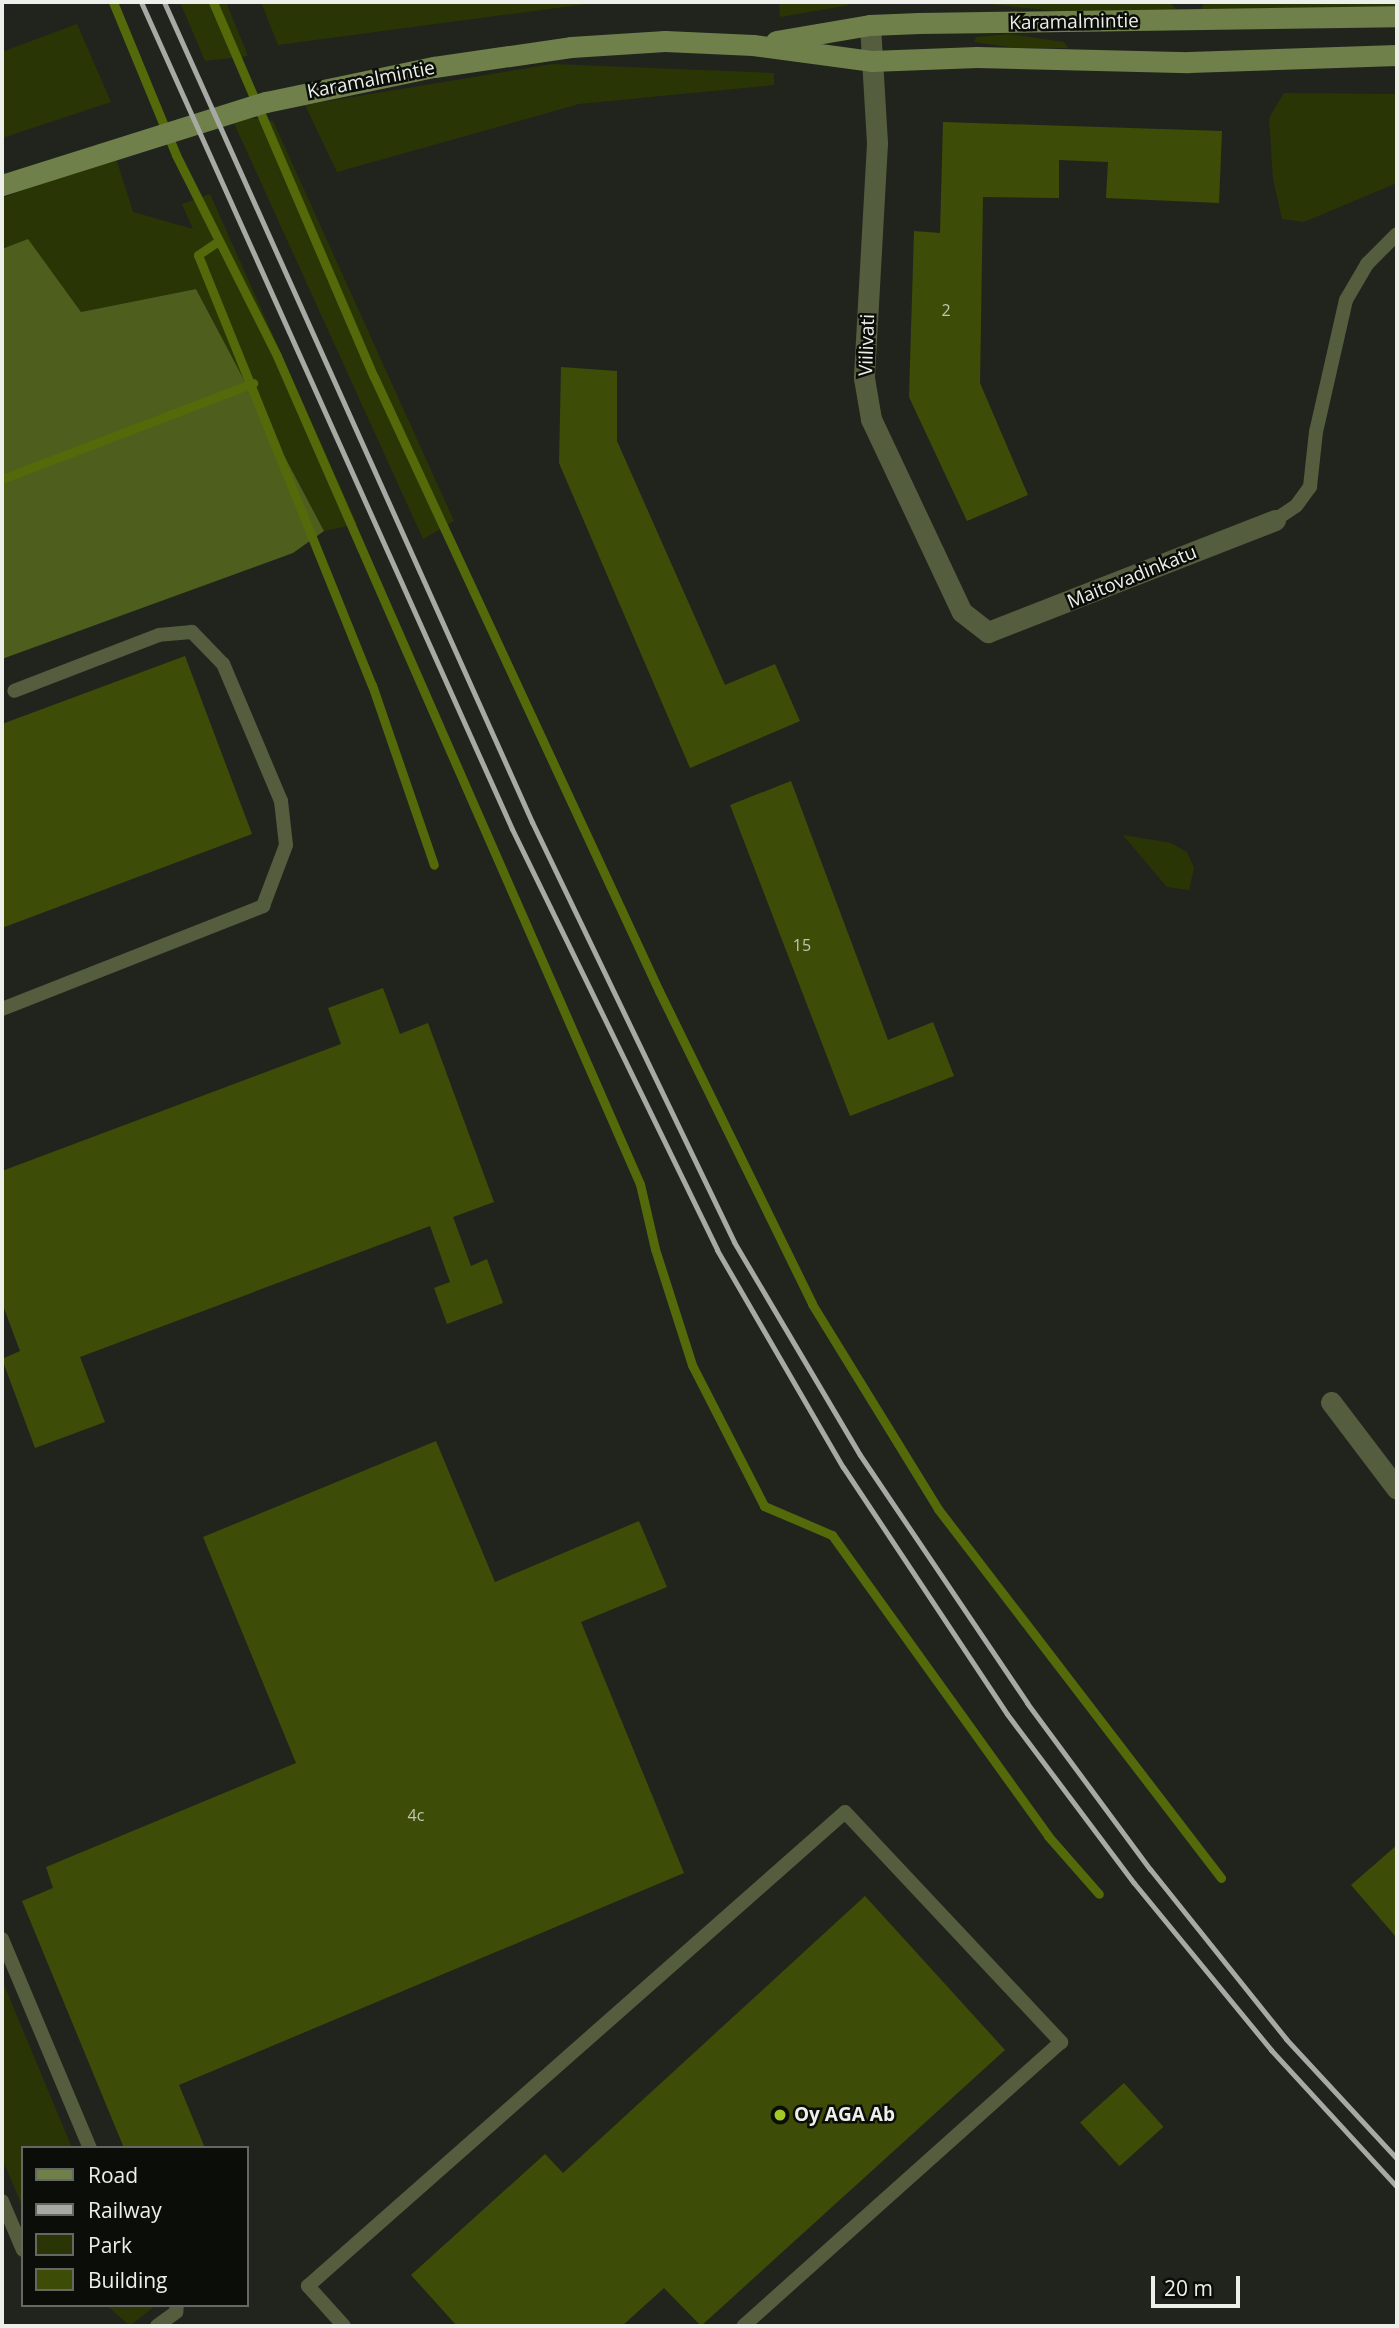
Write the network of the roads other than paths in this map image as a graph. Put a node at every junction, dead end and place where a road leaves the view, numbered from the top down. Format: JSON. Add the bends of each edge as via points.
{"nodes":[{"id":1,"x":1397,"y":16,"type":"edge"},
{"id":2,"x":870,"y":25,"type":"junction"},
{"id":3,"x":753,"y":45,"type":"junction"},
{"id":4,"x":1397,"y":55,"type":"edge"},
{"id":5,"x":871,"y":61,"type":"junction"},
{"id":6,"x":2,"y":184,"type":"edge"},
{"id":7,"x":1397,"y":234,"type":"edge"},
{"id":8,"x":1275,"y":520,"type":"joint"},
{"id":9,"x":988,"y":632,"type":"joint"},
{"id":10,"x":14,"y":691,"type":"dead end"},
{"id":11,"x":2,"y":1009,"type":"edge"},
{"id":12,"x":1331,"y":1402,"type":"dead end"},
{"id":13,"x":1397,"y":1489,"type":"edge"},
{"id":14,"x":2,"y":1939,"type":"edge"},
{"id":15,"x":89,"y":2146,"type":"edge"},
{"id":16,"x":2,"y":2201,"type":"edge"},
{"id":17,"x":21,"y":2245,"type":"edge"},
{"id":18,"x":177,"y":2307,"type":"edge"},
{"id":19,"x":157,"y":2326,"type":"edge"},
{"id":20,"x":344,"y":2326,"type":"edge"},
{"id":21,"x":743,"y":2326,"type":"edge"}],
"edges":[{"from":1,"to":2,"type":"street","name":"Karamalmintie"},
{"from":2,"to":3,"type":"street","name":"Karamalmintie"},
{"from":2,"to":5,"type":"street","name":"Viilivati"},
{"from":3,"to":5,"type":"street","name":"Karamalmintie"},
{"from":3,"to":6,"type":"street","name":"Karamalmintie","via":[[665,41],[571,47],[360,81],[192,121]]},
{"from":4,"to":5,"type":"street","name":"Karamalmintie","via":[[1189,62],[977,57]]},
{"from":5,"to":9,"type":"street","name":"Viilivati","via":[[877,143],[864,378],[871,419],[943,580],[962,612]]},
{"from":7,"to":8,"type":"lane","via":[[1367,264],[1346,300],[1316,432],[1310,487],[1296,506]]},
{"from":8,"to":9,"type":"street","name":"Maitovadinkatu"},
{"from":10,"to":11,"type":"lane","via":[[159,635],[192,632],[223,664],[281,801],[286,845],[263,906]]},
{"from":12,"to":13,"type":"street"},
{"from":14,"to":15,"type":"lane"},
{"from":16,"to":17,"type":"lane"},
{"from":18,"to":19,"type":"lane"},
{"from":20,"to":21,"type":"lane","via":[[308,2286],[845,1812],[1060,2042]]}]}
